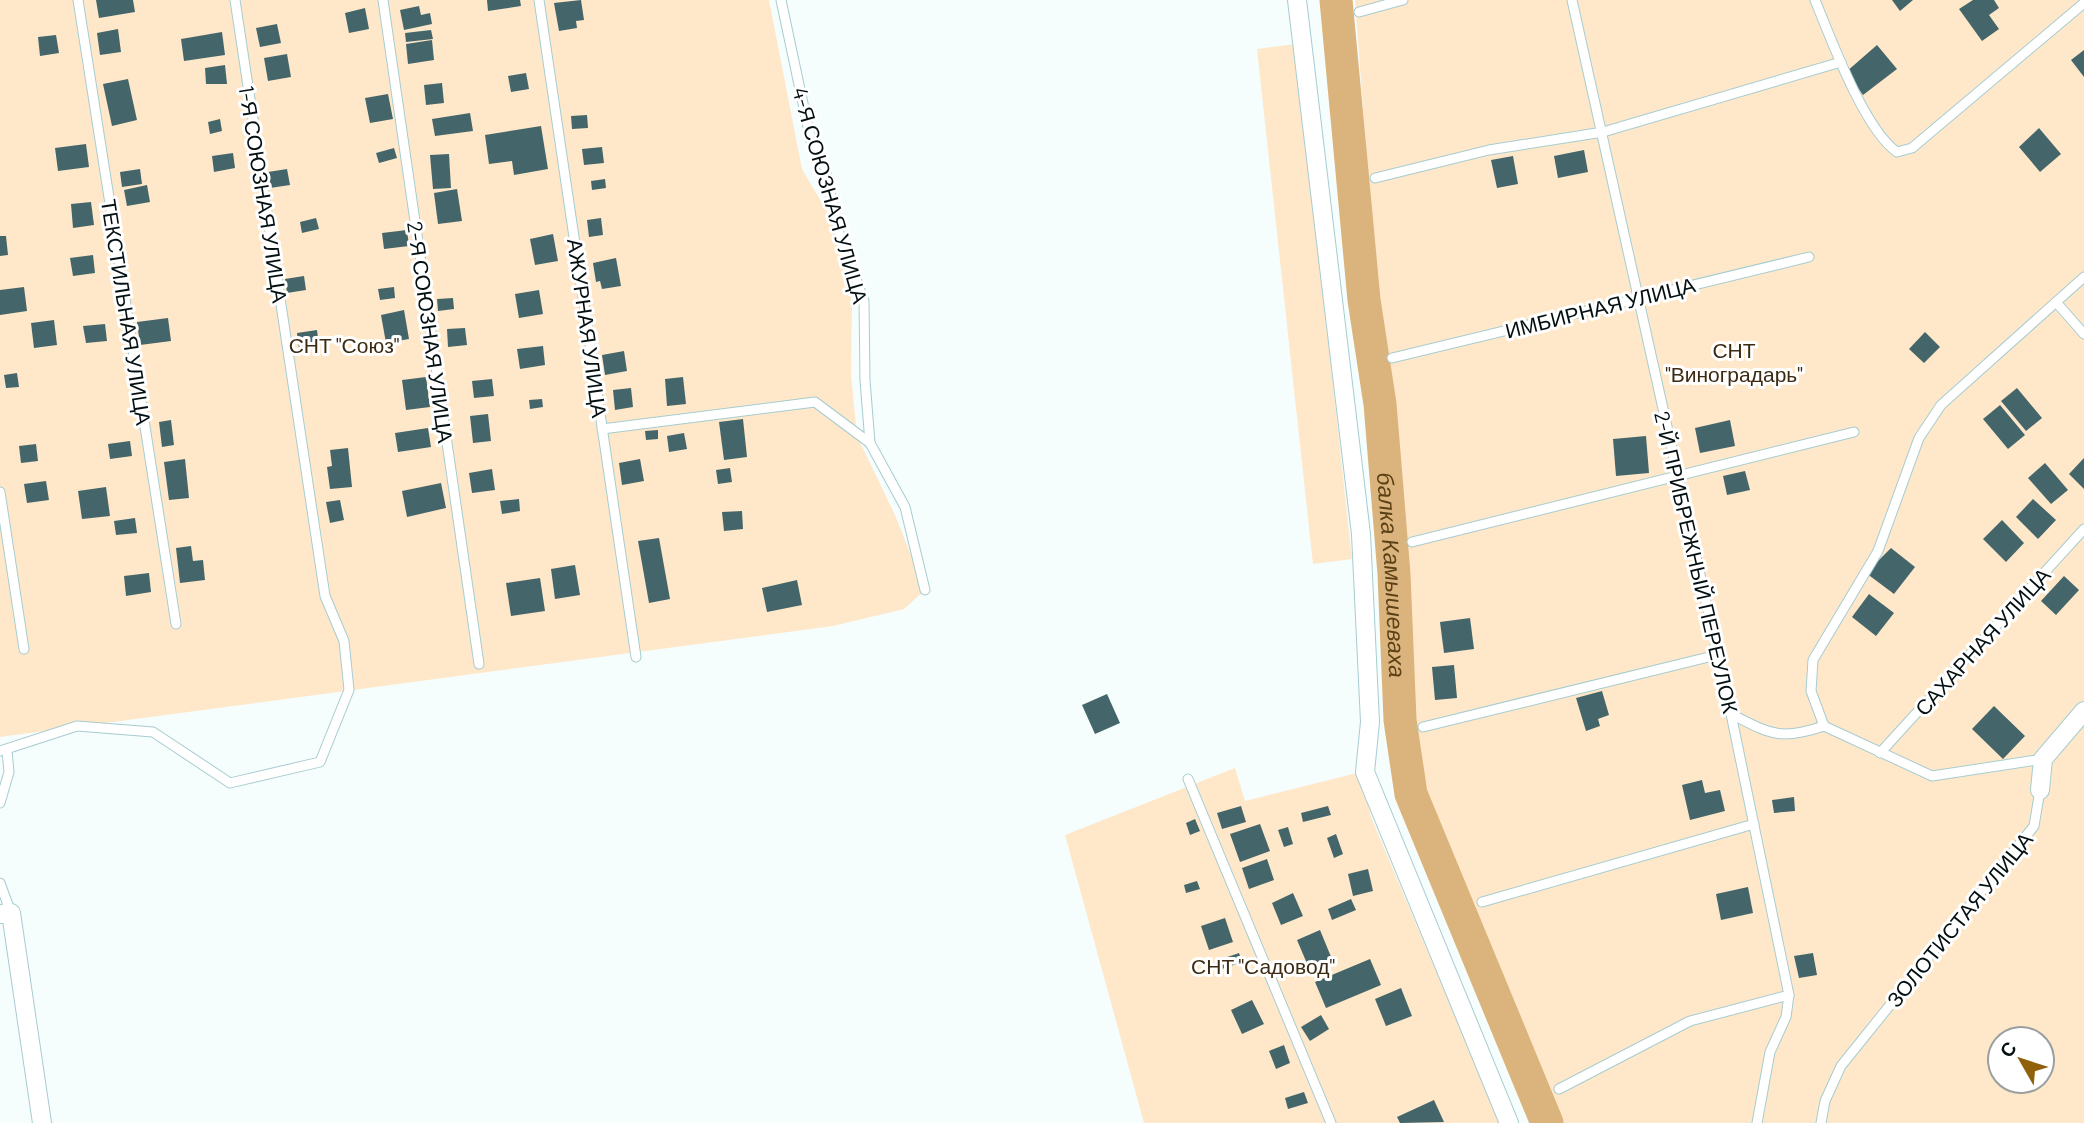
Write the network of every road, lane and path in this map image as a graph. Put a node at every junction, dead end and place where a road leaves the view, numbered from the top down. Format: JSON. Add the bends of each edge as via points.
{"nodes":[{"id":1,"x":78,"y":0,"type":"edge"},
{"id":2,"x":235,"y":0,"type":"edge"},
{"id":3,"x":383,"y":0,"type":"edge"},
{"id":4,"x":539,"y":0,"type":"edge"},
{"id":5,"x":781,"y":0,"type":"edge"},
{"id":6,"x":1297,"y":0,"type":"edge"},
{"id":7,"x":1403,"y":0,"type":"edge"},
{"id":8,"x":1572,"y":0,"type":"edge"},
{"id":9,"x":1816,"y":1,"type":"edge"},
{"id":10,"x":2084,"y":3,"type":"edge"},
{"id":11,"x":1359,"y":12,"type":"dead end"},
{"id":12,"x":1841,"y":62,"type":"junction"},
{"id":13,"x":1603,"y":132,"type":"junction"},
{"id":14,"x":1375,"y":178,"type":"dead end"},
{"id":15,"x":1809,"y":257,"type":"dead end"},
{"id":16,"x":2084,"y":277,"type":"edge"},
{"id":17,"x":1637,"y":299,"type":"junction"},
{"id":18,"x":2056,"y":302,"type":"junction"},
{"id":19,"x":2084,"y":334,"type":"edge"},
{"id":20,"x":1392,"y":358,"type":"dead end"},
{"id":21,"x":602,"y":429,"type":"junction"},
{"id":22,"x":1854,"y":432,"type":"dead end"},
{"id":23,"x":870,"y":443,"type":"junction"},
{"id":24,"x":1678,"y":476,"type":"junction"},
{"id":25,"x":0,"y":492,"type":"edge"},
{"id":26,"x":2084,"y":529,"type":"edge"},
{"id":27,"x":1412,"y":542,"type":"dead end"},
{"id":28,"x":925,"y":590,"type":"dead end"},
{"id":29,"x":176,"y":624,"type":"dead end"},
{"id":30,"x":24,"y":649,"type":"dead end"},
{"id":31,"x":1717,"y":655,"type":"junction"},
{"id":32,"x":636,"y":657,"type":"dead end"},
{"id":33,"x":479,"y":664,"type":"dead end"},
{"id":34,"x":2084,"y":711,"type":"edge"},
{"id":35,"x":1731,"y":714,"type":"junction"},
{"id":36,"x":1824,"y":726,"type":"junction"},
{"id":37,"x":1423,"y":727,"type":"dead end"},
{"id":38,"x":3,"y":751,"type":"edge"},
{"id":39,"x":1880,"y":753,"type":"junction"},
{"id":40,"x":2043,"y":759,"type":"junction"},
{"id":41,"x":1188,"y":779,"type":"dead end"},
{"id":42,"x":2040,"y":790,"type":"joint"},
{"id":43,"x":0,"y":803,"type":"edge"},
{"id":44,"x":1754,"y":824,"type":"junction"},
{"id":45,"x":0,"y":883,"type":"edge"},
{"id":46,"x":1482,"y":902,"type":"dead end"},
{"id":47,"x":6,"y":914,"type":"edge"},
{"id":48,"x":1789,"y":995,"type":"junction"},
{"id":49,"x":1559,"y":1089,"type":"dead end"},
{"id":50,"x":42,"y":1123,"type":"edge"},
{"id":51,"x":1331,"y":1123,"type":"edge"},
{"id":52,"x":1509,"y":1123,"type":"edge"},
{"id":53,"x":1757,"y":1123,"type":"edge"},
{"id":54,"x":1821,"y":1123,"type":"edge"}],
"edges":[{"from":1,"to":29,"type":"lane","name":"ТЕКСТИЛЬНАЯ УЛИЦА"},
{"from":2,"to":38,"type":"lane","name":"1-Я СОЮЗНАЯ УЛИЦА","via":[[325,596],[344,641],[349,691],[320,762],[230,783],[153,732],[77,726]]},
{"from":3,"to":33,"type":"lane","name":"2-Я СОЮЗНАЯ УЛИЦА"},
{"from":4,"to":21,"type":"lane","name":"АЖУРНАЯ УЛИЦА"},
{"from":5,"to":23,"type":"lane","name":"4-Я СОЮЗНАЯ УЛИЦА","via":[[811,141],[825,168],[839,233],[864,301]]},
{"from":6,"to":52,"type":"street","via":[[1361,534],[1370,722],[1366,772]]},
{"from":7,"to":11,"type":"lane"},
{"from":8,"to":13,"type":"lane","name":"2-Й ПРИБРЕЖНЫЙ ПЕРЕУЛОК"},
{"from":9,"to":12,"type":"lane"},
{"from":10,"to":12,"type":"lane","via":[[1912,148],[1897,152],[1884,143]]},
{"from":12,"to":13,"type":"lane"},
{"from":13,"to":14,"type":"lane","via":[[1489,150]]},
{"from":13,"to":17,"type":"lane","name":"2-Й ПРИБРЕЖНЫЙ ПЕРЕУЛОК"},
{"from":15,"to":17,"type":"lane","name":"ИМБИРНАЯ УЛИЦА"},
{"from":16,"to":18,"type":"lane"},
{"from":17,"to":20,"type":"lane","name":"ИМБИРНАЯ УЛИЦА"},
{"from":17,"to":24,"type":"lane","name":"2-Й ПРИБРЕЖНЫЙ ПЕРЕУЛОК"},
{"from":18,"to":19,"type":"lane"},
{"from":18,"to":36,"type":"lane","via":[[1941,405],[1919,439],[1878,551],[1813,660],[1811,691]]},
{"from":21,"to":23,"type":"lane","via":[[815,402]]},
{"from":21,"to":32,"type":"lane","name":"АЖУРНАЯ УЛИЦА"},
{"from":22,"to":24,"type":"lane"},
{"from":23,"to":28,"type":"lane","name":"4-Я СОЮЗНАЯ УЛИЦА","via":[[905,507]]},
{"from":24,"to":27,"type":"lane"},
{"from":24,"to":31,"type":"lane","name":"2-Й ПРИБРЕЖНЫЙ ПЕРЕУЛОК"},
{"from":25,"to":30,"type":"lane"},
{"from":26,"to":39,"type":"lane","name":"САХАРНАЯ УЛИЦА"},
{"from":31,"to":35,"type":"lane","name":"2-Й ПРИБРЕЖНЫЙ ПЕРЕУЛОК"},
{"from":31,"to":37,"type":"lane"},
{"from":34,"to":40,"type":"street"},
{"from":35,"to":36,"type":"lane","via":[[1771,735],[1801,734]]},
{"from":35,"to":44,"type":"lane","name":"2-Й ПРИБРЕЖНЫЙ ПЕРЕУЛОК"},
{"from":36,"to":39,"type":"lane"},
{"from":38,"to":43,"type":"lane","via":[[9,772]]},
{"from":39,"to":40,"type":"lane","via":[[1932,776]]},
{"from":40,"to":42,"type":"street","name":"ЗОЛОТИСТАЯ УЛИЦА"},
{"from":41,"to":51,"type":"lane"},
{"from":42,"to":54,"type":"lane","name":"ЗОЛОТИСТАЯ УЛИЦА","via":[[2034,826],[1841,1066],[1825,1101]]},
{"from":44,"to":46,"type":"lane"},
{"from":44,"to":48,"type":"lane","name":"2-Й ПРИБРЕЖНЫЙ ПЕРЕУЛОК"},
{"from":45,"to":47,"type":"lane"},
{"from":47,"to":50,"type":"street"},
{"from":48,"to":49,"type":"lane","via":[[1690,1021]]},
{"from":48,"to":53,"type":"lane","name":"2-Й ПРИБРЕЖНЫЙ ПЕРЕУЛОК","via":[[1786,1017],[1770,1052]]}]}
